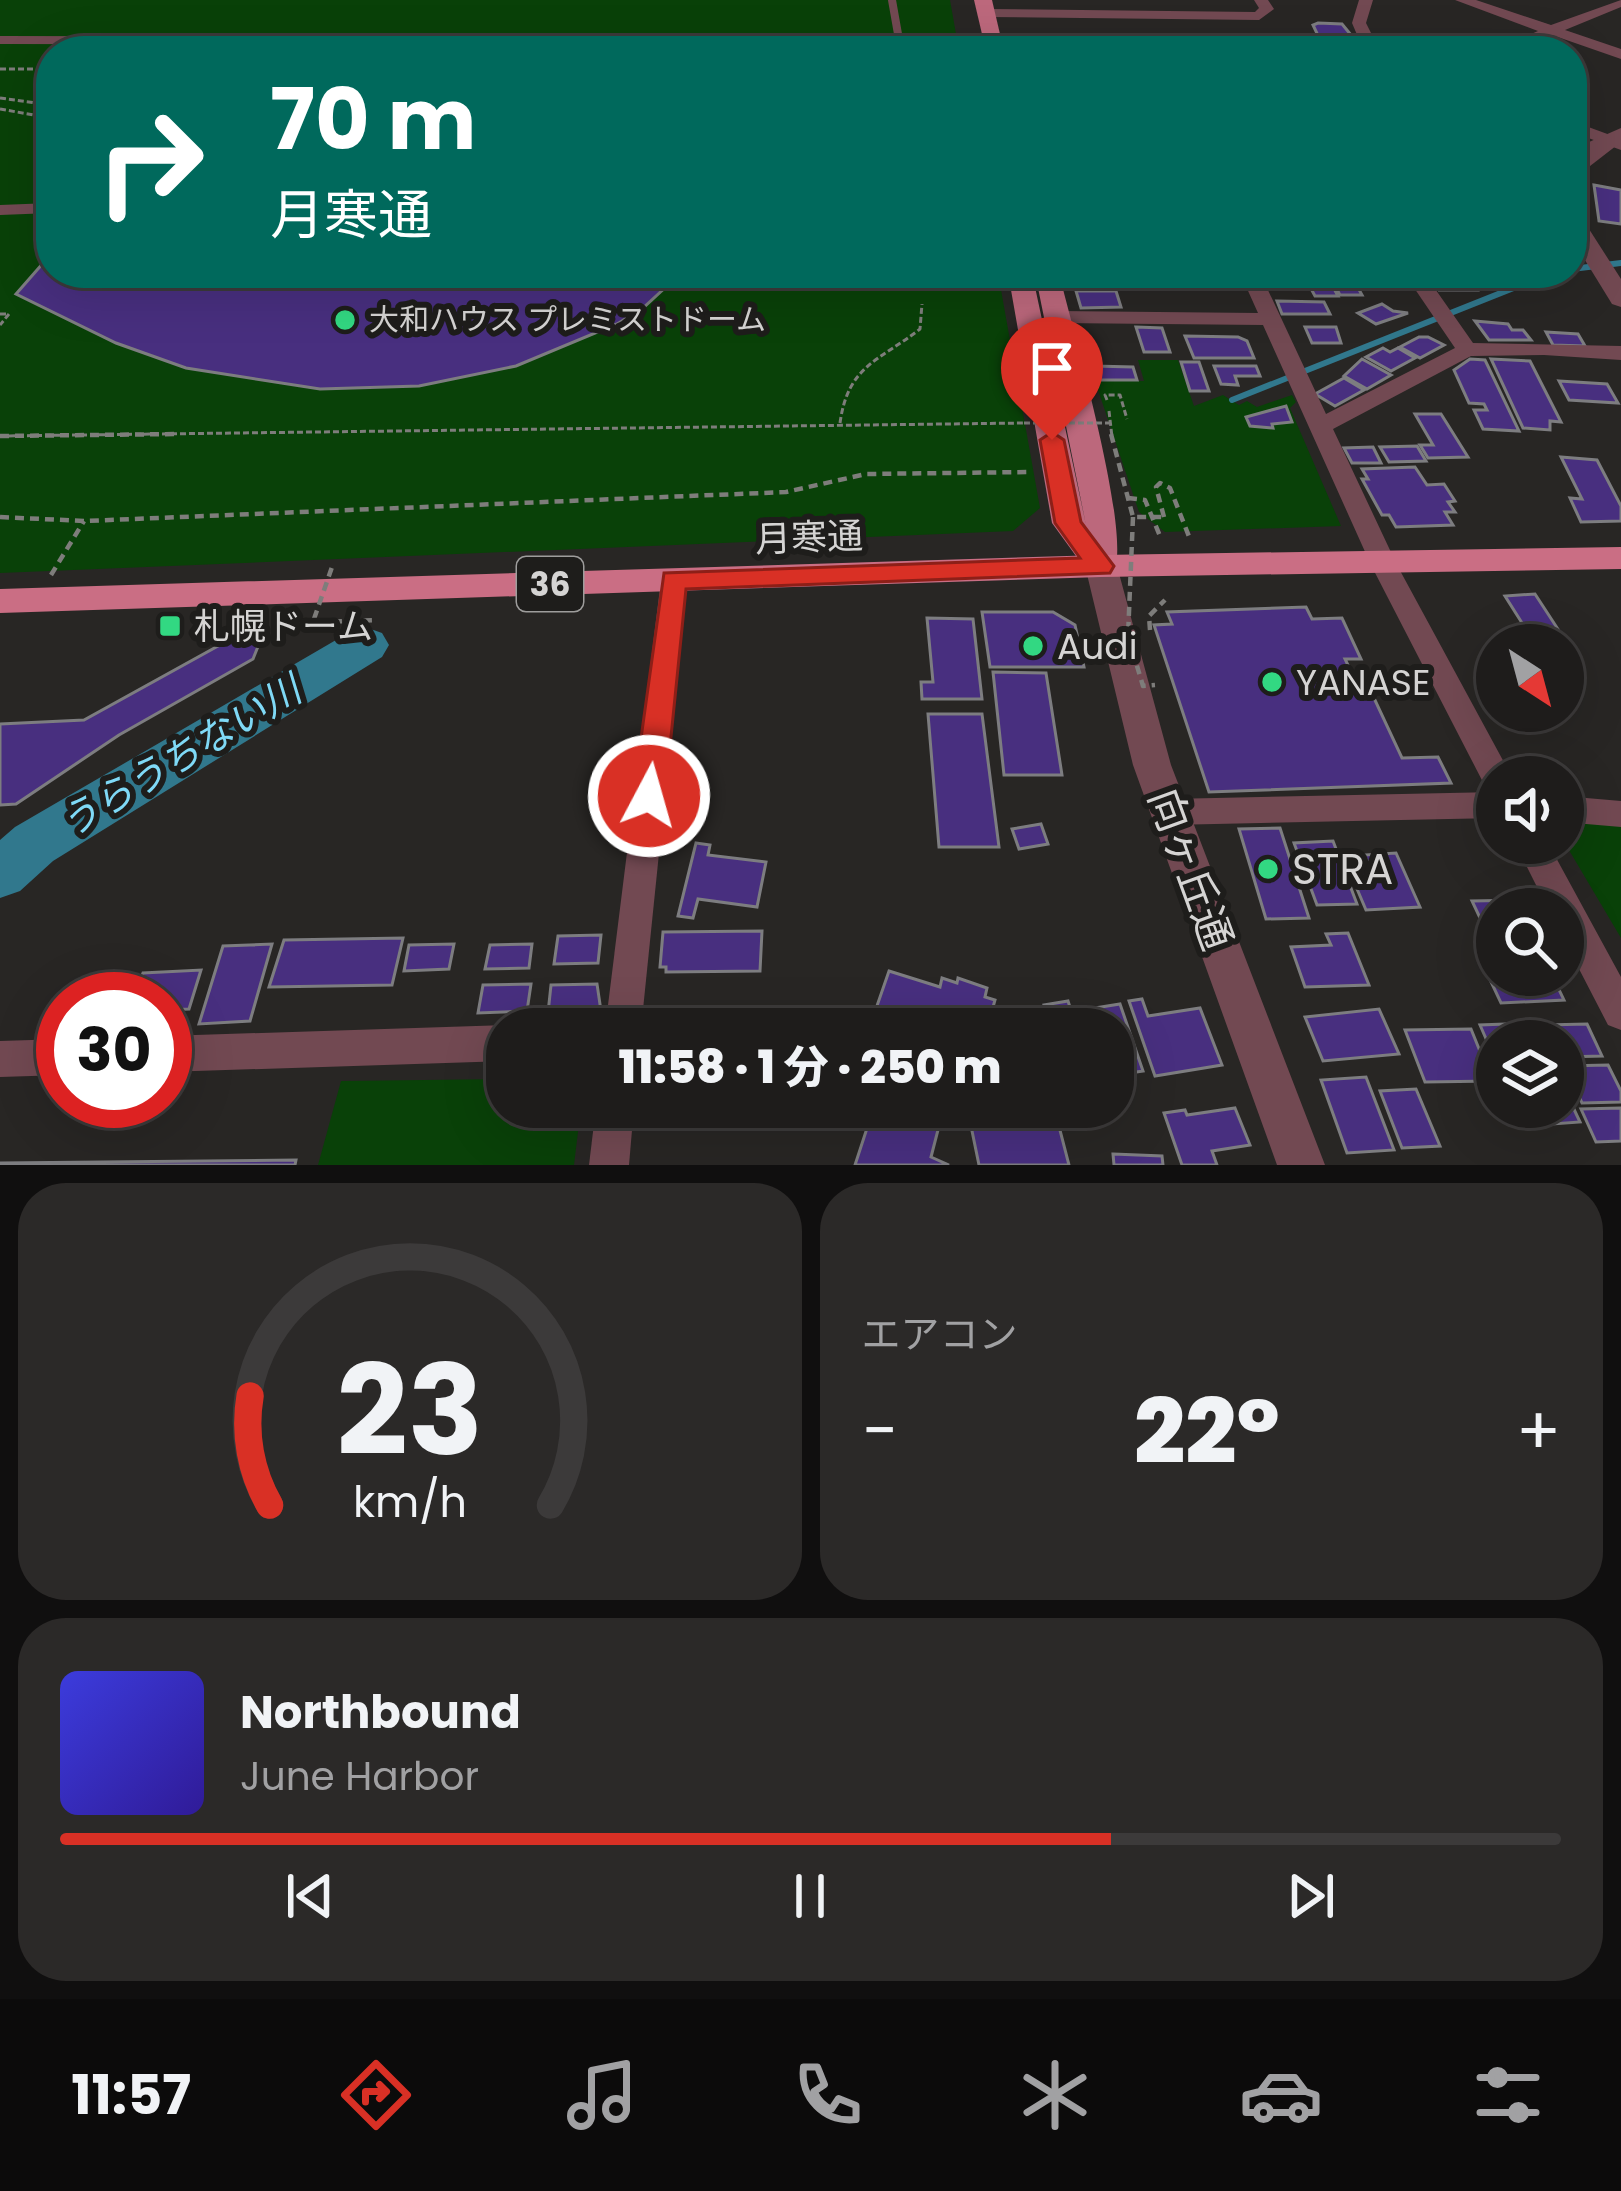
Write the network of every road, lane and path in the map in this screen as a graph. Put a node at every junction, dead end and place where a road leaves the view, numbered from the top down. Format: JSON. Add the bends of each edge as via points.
{"nodes":[{"id":1,"x":892,"y":0,"type":"edge"},
{"id":2,"x":964,"y":0,"type":"edge"},
{"id":3,"x":1261,"y":0,"type":"edge"},
{"id":4,"x":1462,"y":0,"type":"edge"},
{"id":5,"x":1370,"y":1,"type":"edge"},
{"id":6,"x":1621,"y":2,"type":"edge"},
{"id":7,"x":1492,"y":4,"type":"edge"},
{"id":8,"x":984,"y":7,"type":"edge"},
{"id":9,"x":1089,"y":7,"type":"edge"},
{"id":10,"x":1181,"y":8,"type":"edge"},
{"id":11,"x":1558,"y":27,"type":"junction"},
{"id":12,"x":899,"y":36,"type":"edge"},
{"id":13,"x":972,"y":36,"type":"edge"},
{"id":14,"x":1366,"y":36,"type":"edge"},
{"id":15,"x":1537,"y":36,"type":"edge"},
{"id":16,"x":1579,"y":36,"type":"edge"},
{"id":17,"x":0,"y":38,"type":"edge"},
{"id":18,"x":36,"y":38,"type":"edge"},
{"id":19,"x":1587,"y":39,"type":"edge"},
{"id":20,"x":1621,"y":44,"type":"edge"},
{"id":21,"x":1621,"y":54,"type":"edge"},
{"id":22,"x":0,"y":69,"type":"edge"},
{"id":23,"x":36,"y":69,"type":"edge"},
{"id":24,"x":0,"y":98,"type":"edge"},
{"id":25,"x":36,"y":99,"type":"edge"},
{"id":26,"x":34,"y":102,"type":"joint"},
{"id":27,"x":0,"y":109,"type":"edge"},
{"id":28,"x":36,"y":115,"type":"edge"},
{"id":29,"x":1587,"y":131,"type":"edge"},
{"id":30,"x":1617,"y":140,"type":"edge"},
{"id":31,"x":1587,"y":162,"type":"edge"},
{"id":32,"x":36,"y":208,"type":"edge"},
{"id":33,"x":0,"y":209,"type":"edge"},
{"id":34,"x":1587,"y":243,"type":"edge"},
{"id":35,"x":1609,"y":276,"type":"edge"},
{"id":36,"x":1023,"y":288,"type":"edge"},
{"id":37,"x":1050,"y":288,"type":"edge"},
{"id":38,"x":1257,"y":288,"type":"edge"},
{"id":39,"x":1424,"y":288,"type":"edge"},
{"id":40,"x":922,"y":304,"type":"dead end"},
{"id":41,"x":0,"y":314,"type":"edge"},
{"id":42,"x":1057,"y":317,"type":"junction"},
{"id":43,"x":1272,"y":319,"type":"junction"},
{"id":44,"x":0,"y":325,"type":"edge"},
{"id":45,"x":1467,"y":350,"type":"junction"},
{"id":46,"x":1621,"y":353,"type":"edge"},
{"id":47,"x":1126,"y":419,"type":"dead end"},
{"id":48,"x":840,"y":423,"type":"junction"},
{"id":49,"x":1109,"y":423,"type":"junction"},
{"id":50,"x":1322,"y":425,"type":"junction"},
{"id":51,"x":0,"y":436,"type":"edge"},
{"id":52,"x":1043,"y":472,"type":"dead end"},
{"id":53,"x":1127,"y":498,"type":"junction"},
{"id":54,"x":0,"y":517,"type":"edge"},
{"id":55,"x":1132,"y":517,"type":"junction"},
{"id":56,"x":85,"y":521,"type":"junction"},
{"id":57,"x":1160,"y":536,"type":"dead end"},
{"id":58,"x":1190,"y":539,"type":"dead end"},
{"id":59,"x":1621,"y":558,"type":"edge"},
{"id":60,"x":1384,"y":565,"type":"junction"},
{"id":61,"x":1101,"y":566,"type":"junction"},
{"id":62,"x":332,"y":567,"type":"dead end"},
{"id":63,"x":51,"y":574,"type":"dead end"},
{"id":64,"x":674,"y":580,"type":"junction"},
{"id":65,"x":1166,"y":600,"type":"dead end"},
{"id":66,"x":0,"y":601,"type":"edge"},
{"id":67,"x":314,"y":619,"type":"junction"},
{"id":68,"x":377,"y":620,"type":"dead end"},
{"id":69,"x":258,"y":624,"type":"dead end"},
{"id":70,"x":1151,"y":634,"type":"dead end"},
{"id":71,"x":1155,"y":685,"type":"dead end"},
{"id":72,"x":1485,"y":756,"type":"edge"},
{"id":73,"x":1476,"y":805,"type":"edge"},
{"id":74,"x":1584,"y":811,"type":"edge"},
{"id":75,"x":1169,"y":812,"type":"junction"},
{"id":76,"x":1621,"y":814,"type":"edge"},
{"id":77,"x":1542,"y":864,"type":"edge"},
{"id":78,"x":625,"y":1008,"type":"edge"},
{"id":79,"x":1621,"y":1013,"type":"edge"},
{"id":80,"x":486,"y":1044,"type":"edge"},
{"id":81,"x":192,"y":1053,"type":"edge"},
{"id":82,"x":36,"y":1058,"type":"edge"},
{"id":83,"x":0,"y":1059,"type":"edge"},
{"id":84,"x":613,"y":1128,"type":"edge"},
{"id":85,"x":609,"y":1165,"type":"edge"},
{"id":86,"x":1301,"y":1165,"type":"edge"}],
"edges":[{"from":1,"to":12,"type":"lane"},
{"from":2,"to":13,"type":"main road"},
{"from":3,"to":10,"type":"street","via":[[1267,9],[1259,16]]},
{"from":4,"to":7,"type":"street"},
{"from":5,"to":14,"type":"street","via":[[1359,23]]},
{"from":6,"to":11,"type":"street"},
{"from":7,"to":11,"type":"street"},
{"from":8,"to":9,"type":"street"},
{"from":9,"to":10,"type":"street"},
{"from":11,"to":15,"type":"street"},
{"from":11,"to":16,"type":"street"},
{"from":11,"to":20,"type":"street"},
{"from":17,"to":18,"type":"lane"},
{"from":19,"to":21,"type":"street"},
{"from":22,"to":23,"type":"path"},
{"from":24,"to":26,"type":"path"},
{"from":25,"to":26,"type":"path"},
{"from":27,"to":28,"type":"path"},
{"from":29,"to":30,"type":"street"},
{"from":30,"to":31,"type":"street"},
{"from":32,"to":33,"type":"lane"},
{"from":34,"to":35,"type":"street"},
{"from":36,"to":61,"type":"main road","via":[[1068,523]]},
{"from":37,"to":42,"type":"main road"},
{"from":38,"to":43,"type":"street"},
{"from":39,"to":45,"type":"street"},
{"from":40,"to":48,"type":"path","via":[[920,329],[849,382]]},
{"from":41,"to":44,"type":"path","via":[[8,314]]},
{"from":42,"to":43,"type":"street"},
{"from":42,"to":61,"type":"main road","via":[[1102,523]]},
{"from":43,"to":50,"type":"street"},
{"from":45,"to":46,"type":"street"},
{"from":45,"to":50,"type":"street"},
{"from":47,"to":49,"type":"path","via":[[1120,395],[1105,395]]},
{"from":48,"to":49,"type":"path","bridge":true},
{"from":48,"to":51,"type":"path"},
{"from":49,"to":53,"type":"path","bridge":true},
{"from":50,"to":60,"type":"street"},
{"from":52,"to":56,"type":"path","via":[[866,474],[786,492]]},
{"from":53,"to":55,"type":"path","bridge":true},
{"from":53,"to":57,"type":"path","bridge":true,"via":[[1145,500]]},
{"from":54,"to":56,"type":"path"},
{"from":55,"to":58,"type":"path","bridge":true,"via":[[1164,517],[1160,483],[1170,488]]},
{"from":55,"to":71,"type":"path","bridge":true,"via":[[1128,636],[1143,686]]},
{"from":56,"to":63,"type":"path"},
{"from":59,"to":60,"type":"highway","name":"月寒通","number":"36"},
{"from":60,"to":61,"type":"highway","name":"月寒通","number":"36"},
{"from":60,"to":72,"type":"street"},
{"from":61,"to":64,"type":"highway","name":"月寒通","number":"36"},
{"from":61,"to":75,"type":"street","name":"向ヶ丘通"},
{"from":62,"to":67,"type":"path","bridge":true},
{"from":64,"to":66,"type":"highway","name":"月寒通","number":"36"},
{"from":64,"to":78,"type":"street"},
{"from":65,"to":70,"type":"path","via":[[1149,616]]},
{"from":67,"to":68,"type":"path"},
{"from":67,"to":69,"type":"path"},
{"from":73,"to":75,"type":"street"},
{"from":74,"to":76,"type":"street"},
{"from":75,"to":86,"type":"street","name":"向ヶ丘通"},
{"from":77,"to":79,"type":"street"},
{"from":80,"to":81,"type":"street"},
{"from":82,"to":83,"type":"street"},
{"from":84,"to":85,"type":"street"}]}
